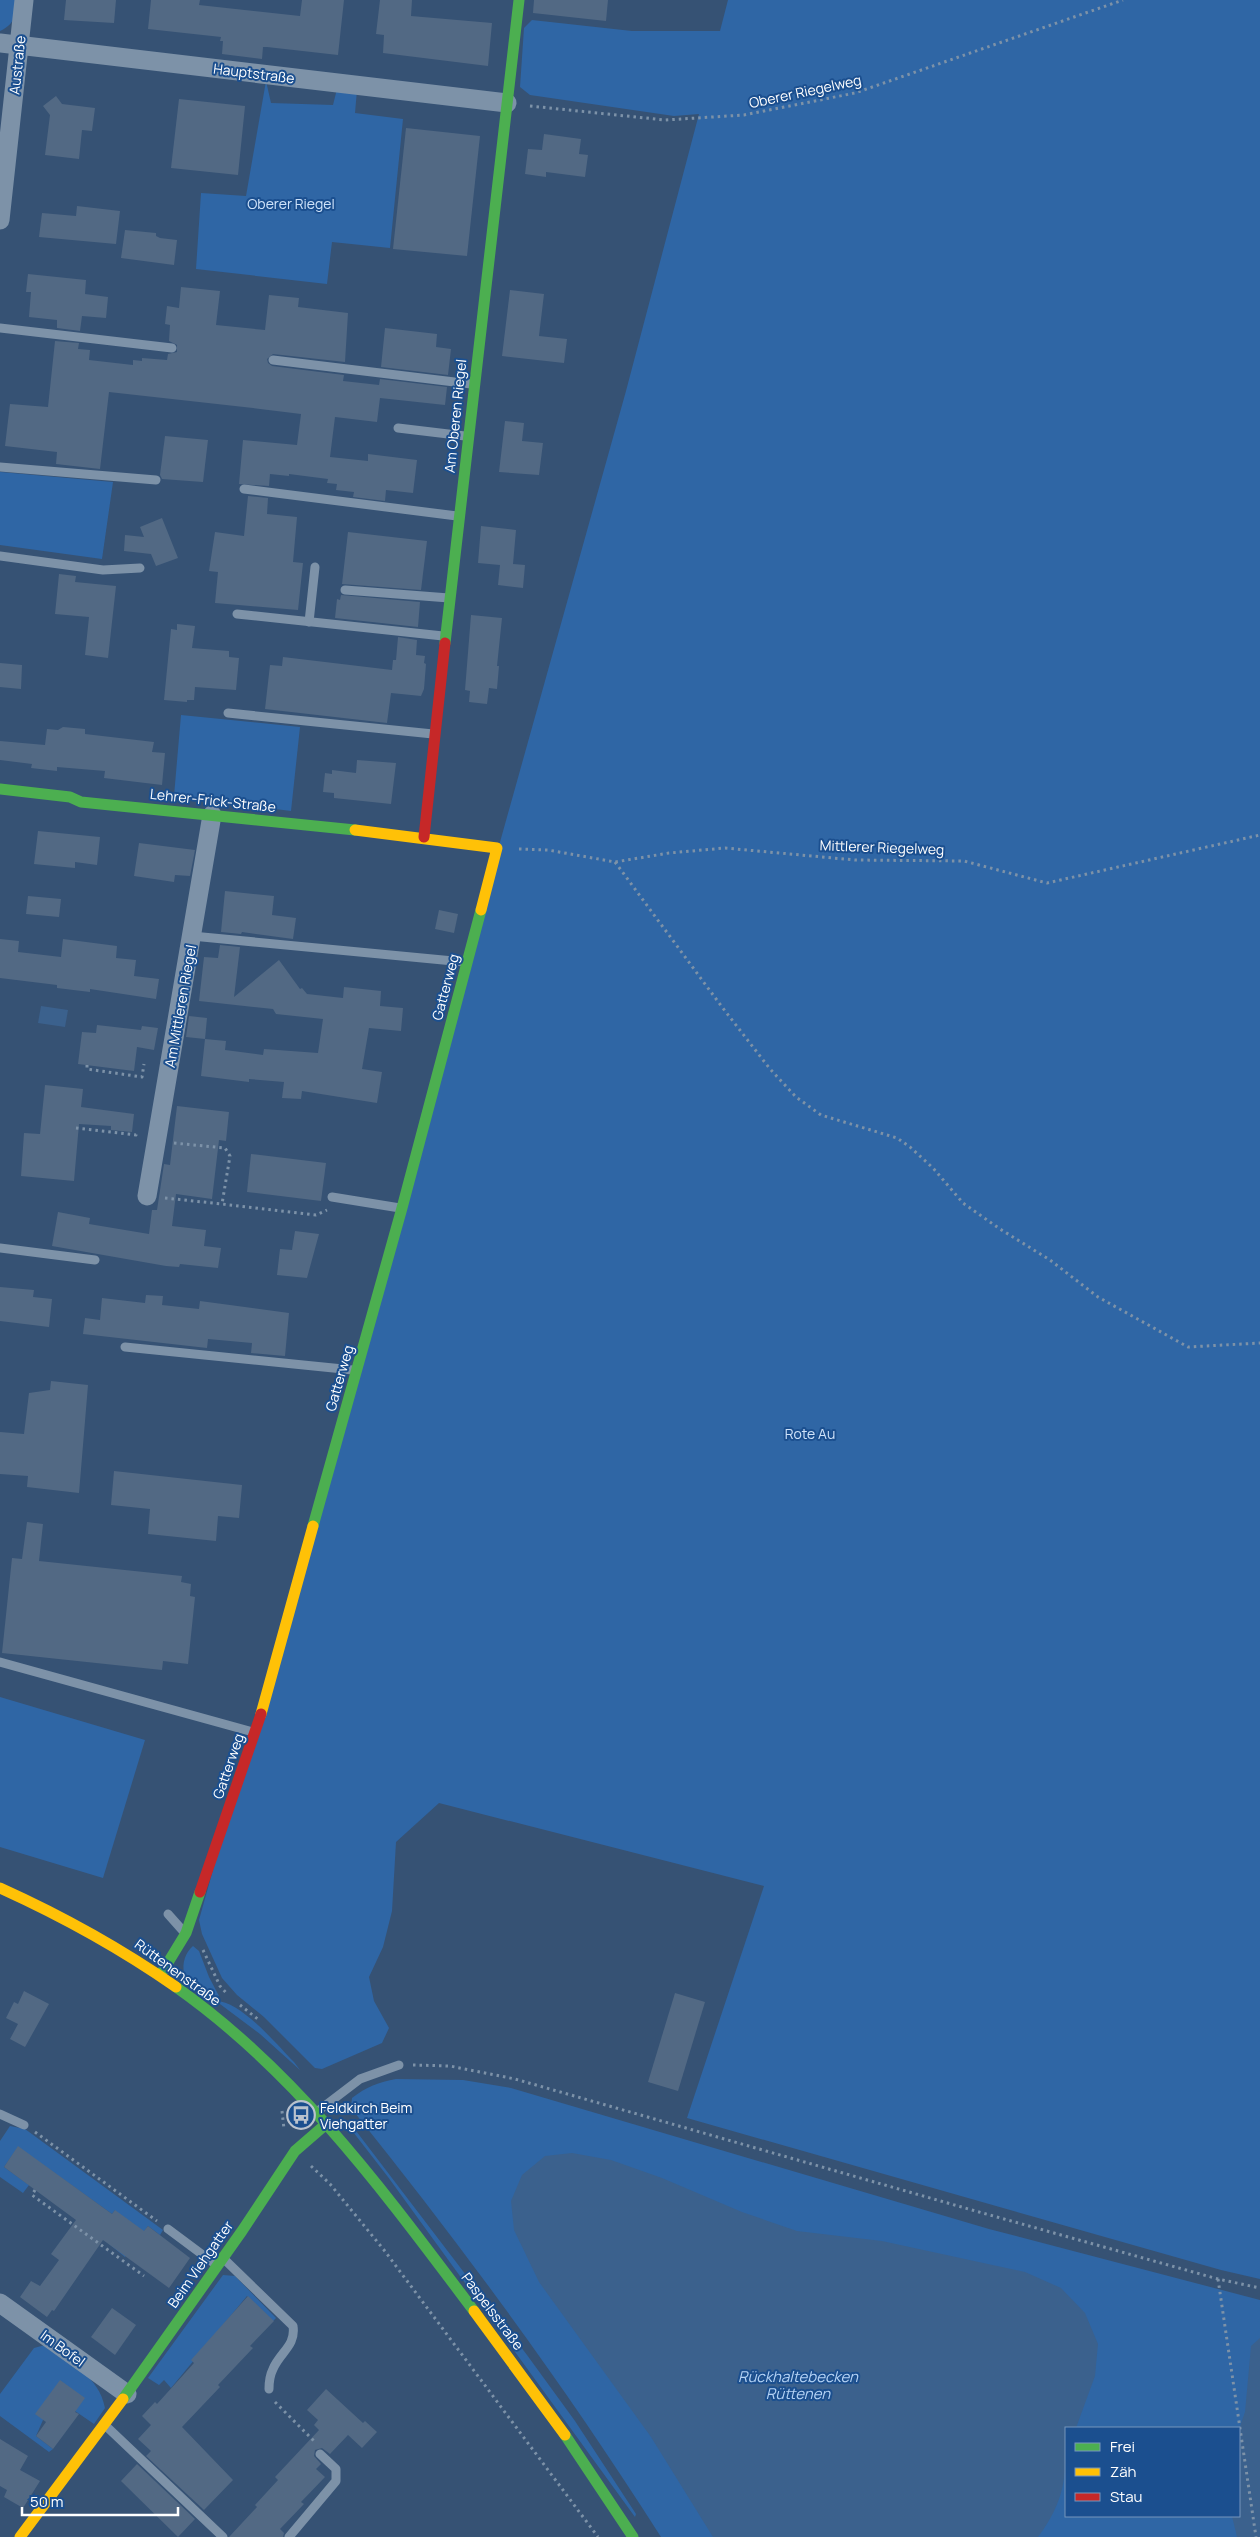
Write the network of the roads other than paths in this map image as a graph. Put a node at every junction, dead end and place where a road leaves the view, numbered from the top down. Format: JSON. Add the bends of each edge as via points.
{"nodes":[{"id":1,"x":24,"y":0,"type":"edge"},
{"id":2,"x":519,"y":0,"type":"edge"},
{"id":3,"x":0,"y":43,"type":"edge"},
{"id":4,"x":20,"y":46,"type":"junction"},
{"id":5,"x":507,"y":103,"type":"junction"},
{"id":6,"x":0,"y":220,"type":"edge"},
{"id":7,"x":0,"y":328,"type":"edge"},
{"id":8,"x":172,"y":348,"type":"dead end"},
{"id":9,"x":273,"y":360,"type":"dead end"},
{"id":10,"x":474,"y":384,"type":"junction"},
{"id":11,"x":398,"y":428,"type":"dead end"},
{"id":12,"x":468,"y":436,"type":"junction"},
{"id":13,"x":0,"y":467,"type":"edge"},
{"id":14,"x":156,"y":480,"type":"dead end"},
{"id":15,"x":244,"y":489,"type":"dead end"},
{"id":16,"x":459,"y":516,"type":"junction"},
{"id":17,"x":0,"y":556,"type":"edge"},
{"id":18,"x":315,"y":567,"type":"dead end"},
{"id":19,"x":140,"y":568,"type":"dead end"},
{"id":20,"x":345,"y":590,"type":"dead end"},
{"id":21,"x":450,"y":598,"type":"junction"},
{"id":22,"x":237,"y":614,"type":"dead end"},
{"id":23,"x":309,"y":622,"type":"junction"},
{"id":24,"x":446,"y":636,"type":"junction"},
{"id":25,"x":228,"y":713,"type":"dead end"},
{"id":26,"x":436,"y":734,"type":"junction"},
{"id":27,"x":0,"y":789,"type":"edge"},
{"id":28,"x":212,"y":816,"type":"junction"},
{"id":29,"x":424,"y":837,"type":"junction"},
{"id":30,"x":192,"y":936,"type":"junction"},
{"id":31,"x":466,"y":962,"type":"junction"},
{"id":32,"x":147,"y":1196,"type":"road end"},
{"id":33,"x":332,"y":1197,"type":"road end"},
{"id":34,"x":402,"y":1208,"type":"junction"},
{"id":35,"x":0,"y":1248,"type":"edge"},
{"id":36,"x":95,"y":1260,"type":"dead end"},
{"id":37,"x":124,"y":1348,"type":"dead end"},
{"id":38,"x":357,"y":1371,"type":"junction"},
{"id":39,"x":0,"y":1662,"type":"edge"},
{"id":40,"x":256,"y":1732,"type":"junction"},
{"id":41,"x":229,"y":1768,"type":"dead end"},
{"id":42,"x":243,"y":1770,"type":"junction"},
{"id":43,"x":0,"y":1888,"type":"edge"},
{"id":44,"x":168,"y":1914,"type":"dead end"},
{"id":45,"x":186,"y":1933,"type":"junction"},
{"id":46,"x":161,"y":1974,"type":"junction"},
{"id":47,"x":399,"y":2065,"type":"road end"},
{"id":48,"x":0,"y":2114,"type":"edge"},
{"id":49,"x":315,"y":2114,"type":"junction"},
{"id":50,"x":24,"y":2125,"type":"road end"},
{"id":51,"x":325,"y":2125,"type":"junction"},
{"id":52,"x":168,"y":2229,"type":"road end"},
{"id":53,"x":220,"y":2262,"type":"junction"},
{"id":54,"x":0,"y":2303,"type":"edge"},
{"id":55,"x":269,"y":2389,"type":"road end"},
{"id":56,"x":126,"y":2394,"type":"junction"},
{"id":57,"x":105,"y":2425,"type":"junction"},
{"id":58,"x":320,"y":2454,"type":"road end"},
{"id":59,"x":628,"y":2535,"type":"edge"},
{"id":60,"x":20,"y":2537,"type":"edge"},
{"id":61,"x":223,"y":2537,"type":"edge"},
{"id":62,"x":290,"y":2537,"type":"edge"}],
"edges":[{"from":1,"to":4,"type":"street","name":"Austraße"},
{"from":2,"to":5,"type":"street","name":"Am Oberen Riegel"},
{"from":3,"to":4,"type":"street","name":"Hauptstraße"},
{"from":4,"to":5,"type":"street","name":"Hauptstraße"},
{"from":4,"to":6,"type":"street","name":"Austraße"},
{"from":5,"to":10,"type":"street","name":"Am Oberen Riegel"},
{"from":7,"to":8,"type":"lane"},
{"from":9,"to":10,"type":"lane"},
{"from":10,"to":12,"type":"street","name":"Am Oberen Riegel"},
{"from":11,"to":12,"type":"lane"},
{"from":12,"to":16,"type":"street","name":"Am Oberen Riegel"},
{"from":13,"to":14,"type":"lane"},
{"from":15,"to":16,"type":"lane"},
{"from":16,"to":21,"type":"street","name":"Am Oberen Riegel"},
{"from":17,"to":19,"type":"lane","via":[[103,570]]},
{"from":18,"to":23,"type":"lane"},
{"from":20,"to":21,"type":"lane"},
{"from":21,"to":24,"type":"street","name":"Am Oberen Riegel"},
{"from":22,"to":23,"type":"lane"},
{"from":23,"to":24,"type":"lane"},
{"from":24,"to":26,"type":"street","name":"Am Oberen Riegel"},
{"from":25,"to":26,"type":"lane"},
{"from":26,"to":29,"type":"street","name":"Am Oberen Riegel"},
{"from":27,"to":28,"type":"street","name":"Lehrer-Frick-Straße","via":[[70,797],[90,803]]},
{"from":28,"to":29,"type":"street","name":"Lehrer-Frick-Straße"},
{"from":28,"to":30,"type":"street","name":"Am Mittleren Riegel"},
{"from":29,"to":31,"type":"street","name":"Gatterweg","via":[[496,848]]},
{"from":30,"to":31,"type":"lane"},
{"from":30,"to":32,"type":"street","name":"Am Mittleren Riegel"},
{"from":31,"to":34,"type":"street","name":"Gatterweg"},
{"from":33,"to":34,"type":"lane"},
{"from":34,"to":38,"type":"street","name":"Gatterweg"},
{"from":35,"to":36,"type":"lane"},
{"from":37,"to":38,"type":"lane"},
{"from":38,"to":40,"type":"street","name":"Gatterweg"},
{"from":39,"to":40,"type":"lane"},
{"from":40,"to":42,"type":"street","name":"Gatterweg"},
{"from":41,"to":42,"type":"lane"},
{"from":42,"to":45,"type":"street","name":"Gatterweg"},
{"from":43,"to":46,"type":"street","name":"Rüttenenstraße","via":[[115,1945]]},
{"from":44,"to":45,"type":"lane"},
{"from":45,"to":46,"type":"street","name":"Gatterweg"},
{"from":46,"to":49,"type":"street","name":"Rüttenenstraße","via":[[243,2040]]},
{"from":47,"to":49,"type":"lane","via":[[360,2079]]},
{"from":48,"to":50,"type":"lane"},
{"from":49,"to":51,"type":"street","name":"Paspelsstraße"},
{"from":51,"to":53,"type":"street","name":"Beim Viehgatter","via":[[295,2152]]},
{"from":51,"to":59,"type":"street","name":"Paspelsstraße","via":[[349,2150],[500,2343],[570,2439]]},
{"from":52,"to":53,"type":"lane"},
{"from":53,"to":55,"type":"lane","via":[[293,2326],[292,2343],[274,2367]]},
{"from":53,"to":56,"type":"street","name":"Beim Viehgatter"},
{"from":54,"to":56,"type":"street","name":"Im Bofel"},
{"from":56,"to":57,"type":"street","name":"Beim Viehgatter"},
{"from":57,"to":60,"type":"street","name":"Beim Viehgatter"},
{"from":57,"to":61,"type":"lane"},
{"from":58,"to":62,"type":"lane","via":[[336,2469],[336,2481]]}]}
